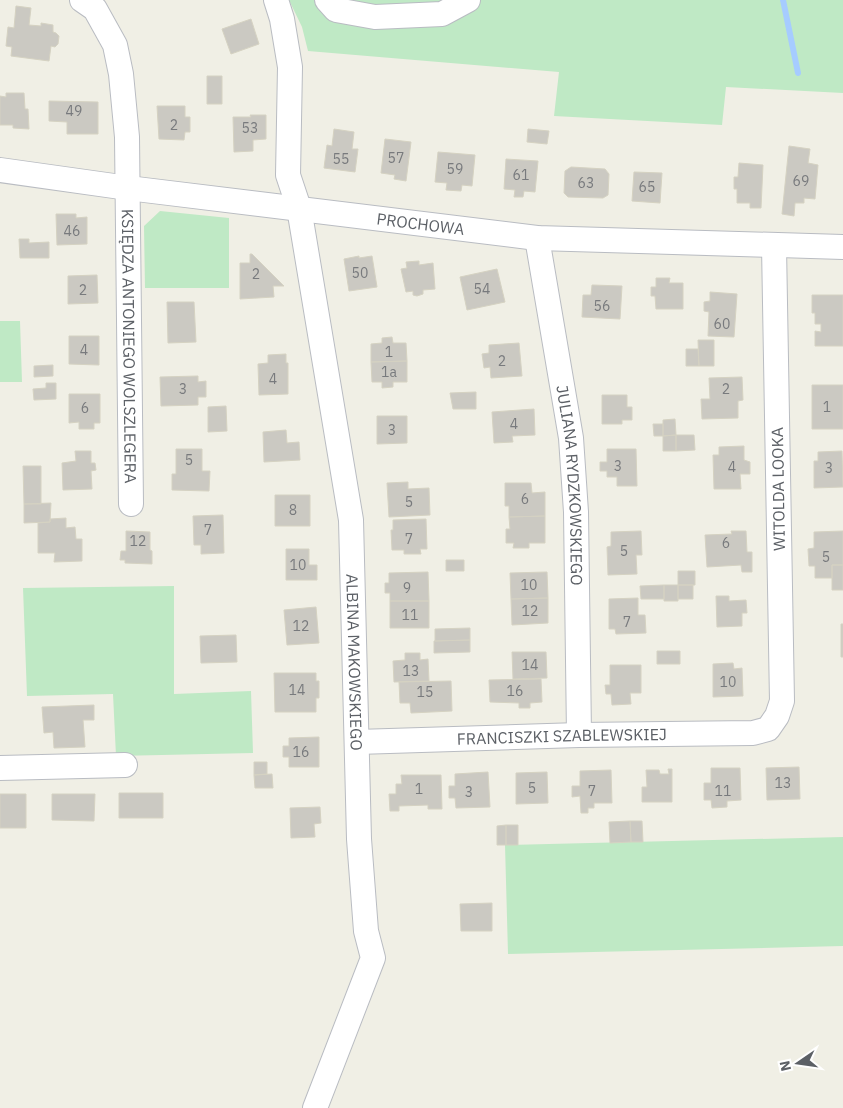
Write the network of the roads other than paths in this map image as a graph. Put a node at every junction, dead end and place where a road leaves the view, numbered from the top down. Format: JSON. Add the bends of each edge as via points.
{"nodes":[{"id":1,"x":82,"y":0,"type":"edge"},
{"id":2,"x":276,"y":0,"type":"edge"},
{"id":3,"x":327,"y":0,"type":"edge"},
{"id":4,"x":468,"y":0,"type":"edge"},
{"id":5,"x":0,"y":170,"type":"edge"},
{"id":6,"x":128,"y":188,"type":"junction"},
{"id":7,"x":299,"y":208,"type":"junction"},
{"id":8,"x":537,"y":238,"type":"junction"},
{"id":9,"x":774,"y":246,"type":"junction"},
{"id":10,"x":843,"y":247,"type":"edge"},
{"id":11,"x":131,"y":504,"type":"dead end"},
{"id":12,"x":768,"y":729,"type":"joint"},
{"id":13,"x":579,"y":735,"type":"junction"},
{"id":14,"x":357,"y":742,"type":"junction"},
{"id":15,"x":125,"y":766,"type":"dead end"},
{"id":16,"x":0,"y":768,"type":"edge"},
{"id":17,"x":315,"y":1108,"type":"edge"}],
"edges":[{"from":1,"to":6,"type":"street","name":"KSIĘDZA ANTONIEGO WOLSZLEGERA","via":[[95,9],[115,45],[127,138]]},
{"from":2,"to":7,"type":"street","name":"ALBINA MAKOWSKIEGO","via":[[290,67],[288,175]]},
{"from":3,"to":4,"type":"street","via":[[336,10],[376,17],[442,14]]},
{"from":5,"to":6,"type":"street","name":"PROCHOWA"},
{"from":6,"to":7,"type":"street","name":"PROCHOWA"},
{"from":6,"to":11,"type":"street","name":"KSIĘDZA ANTONIEGO WOLSZLEGERA"},
{"from":7,"to":8,"type":"street","name":"PROCHOWA"},
{"from":7,"to":14,"type":"street","name":"ALBINA MAKOWSKIEGO","via":[[351,520]]},
{"from":8,"to":9,"type":"street","name":"PROCHOWA"},
{"from":8,"to":13,"type":"street","name":"JULIANA RYDZKOWSKIEGO","via":[[571,438],[576,512]]},
{"from":9,"to":10,"type":"street","name":"PROCHOWA"},
{"from":9,"to":12,"type":"street","name":"WITOLDA LOOKA","via":[[782,701]]},
{"from":12,"to":13,"type":"street","name":"FRANCISZKI SZABLEWSKIEJ","via":[[753,733]]},
{"from":13,"to":14,"type":"street","name":"FRANCISZKI SZABLEWSKIEJ"},
{"from":14,"to":17,"type":"street","name":"ALBINA MAKOWSKIEGO","via":[[359,840],[366,931],[373,958]]},
{"from":15,"to":16,"type":"street"}]}
